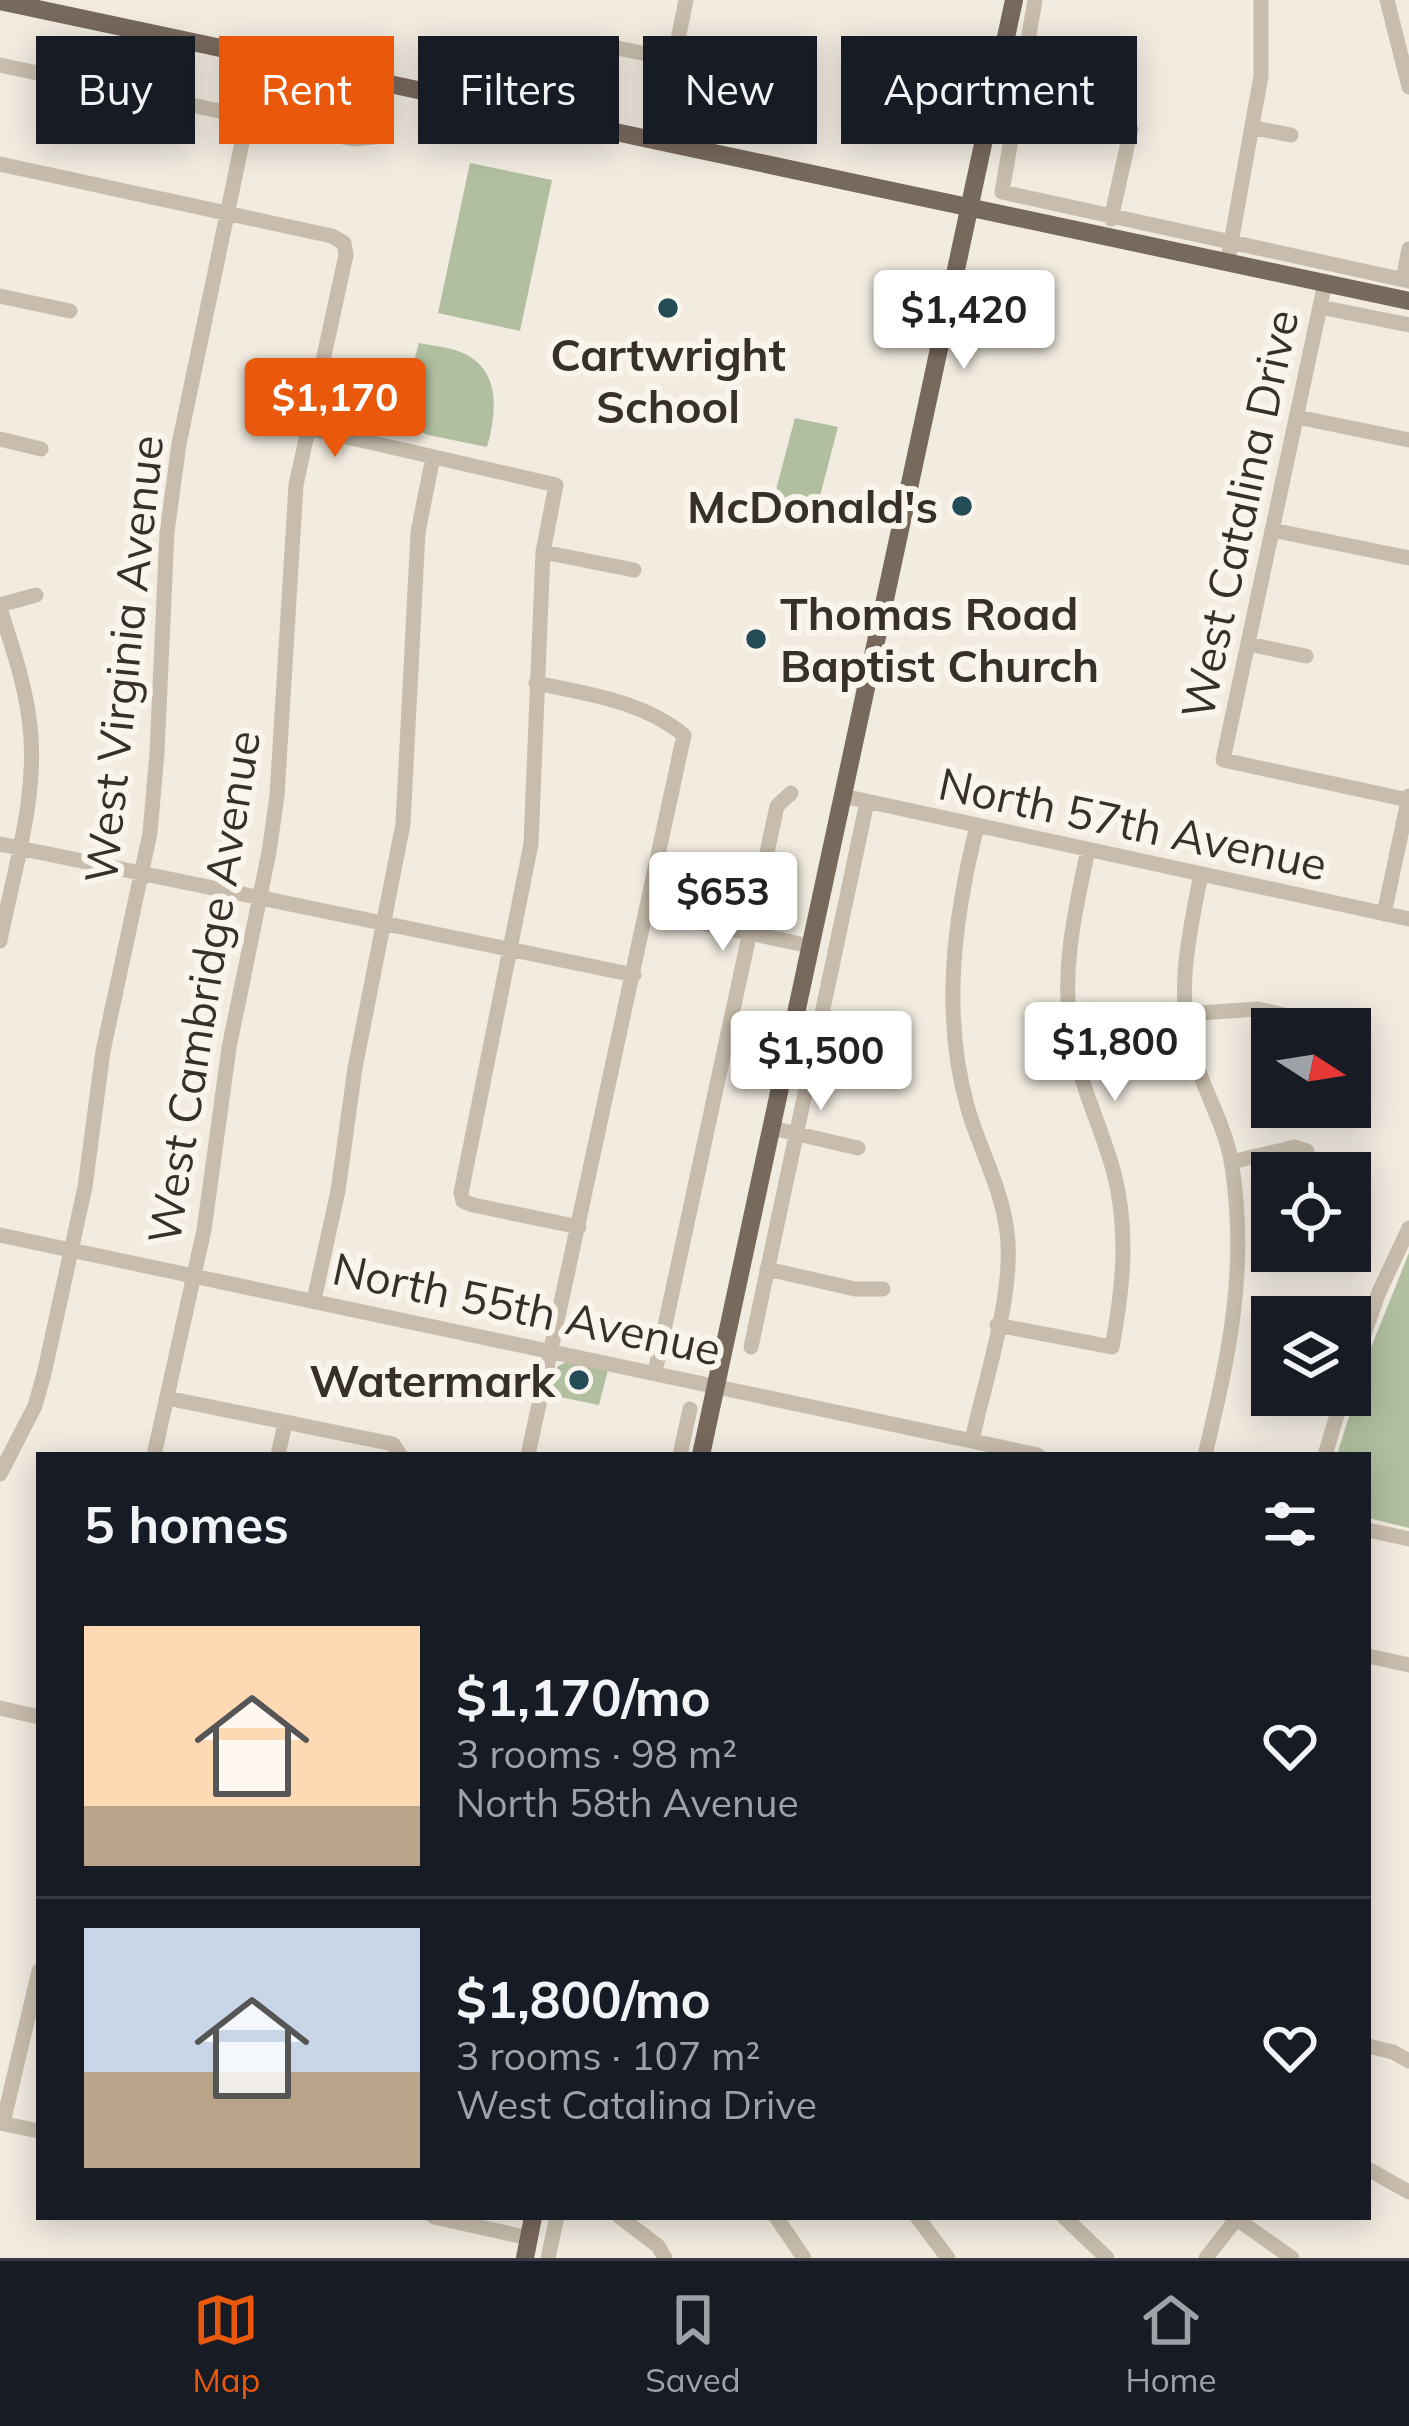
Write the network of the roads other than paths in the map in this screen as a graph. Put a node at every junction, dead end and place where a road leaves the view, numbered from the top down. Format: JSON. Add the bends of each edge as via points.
{"nodes":[{"id":1,"x":686,"y":0,"type":"edge"},
{"id":2,"x":1014,"y":0,"type":"edge"},
{"id":3,"x":1036,"y":0,"type":"edge"},
{"id":4,"x":1261,"y":0,"type":"edge"},
{"id":5,"x":1387,"y":0,"type":"edge"},
{"id":6,"x":0,"y":1,"type":"edge"},
{"id":7,"x":679,"y":36,"type":"edge"},
{"id":8,"x":219,"y":48,"type":"edge"},
{"id":9,"x":0,"y":65,"type":"edge"},
{"id":10,"x":394,"y":86,"type":"edge"},
{"id":11,"x":1409,"y":88,"type":"edge"},
{"id":12,"x":219,"y":111,"type":"edge"},
{"id":13,"x":1255,"y":128,"type":"junction"},
{"id":14,"x":1291,"y":135,"type":"dead end"},
{"id":15,"x":643,"y":139,"type":"edge"},
{"id":16,"x":242,"y":144,"type":"edge"},
{"id":17,"x":666,"y":144,"type":"edge"},
{"id":18,"x":1127,"y":144,"type":"edge"},
{"id":19,"x":0,"y":164,"type":"edge"},
{"id":20,"x":971,"y":210,"type":"junction"},
{"id":21,"x":228,"y":213,"type":"junction"},
{"id":22,"x":1111,"y":219,"type":"junction"},
{"id":23,"x":1409,"y":249,"type":"edge"},
{"id":24,"x":1229,"y":254,"type":"junction"},
{"id":25,"x":1406,"y":280,"type":"edge"},
{"id":26,"x":1325,"y":284,"type":"junction"},
{"id":27,"x":0,"y":296,"type":"edge"},
{"id":28,"x":1409,"y":301,"type":"edge"},
{"id":29,"x":1320,"y":307,"type":"junction"},
{"id":30,"x":70,"y":310,"type":"dead end"},
{"id":31,"x":1409,"y":326,"type":"edge"},
{"id":32,"x":1297,"y":417,"type":"junction"},
{"id":33,"x":308,"y":428,"type":"junction"},
{"id":34,"x":0,"y":439,"type":"edge"},
{"id":35,"x":1409,"y":440,"type":"edge"},
{"id":36,"x":41,"y":449,"type":"dead end"},
{"id":37,"x":433,"y":457,"type":"junction"},
{"id":38,"x":1272,"y":530,"type":"junction"},
{"id":39,"x":543,"y":552,"type":"junction"},
{"id":40,"x":1409,"y":558,"type":"edge"},
{"id":41,"x":634,"y":570,"type":"dead end"},
{"id":42,"x":36,"y":595,"type":"dead end"},
{"id":43,"x":0,"y":606,"type":"edge"},
{"id":44,"x":1248,"y":644,"type":"junction"},
{"id":45,"x":1306,"y":656,"type":"dead end"},
{"id":46,"x":536,"y":683,"type":"junction"},
{"id":47,"x":791,"y":794,"type":"dead end"},
{"id":48,"x":843,"y":796,"type":"junction"},
{"id":49,"x":1409,"y":798,"type":"edge"},
{"id":50,"x":867,"y":802,"type":"junction"},
{"id":51,"x":977,"y":826,"type":"junction"},
{"id":52,"x":0,"y":844,"type":"edge"},
{"id":53,"x":19,"y":848,"type":"junction"},
{"id":54,"x":1088,"y":850,"type":"junction"},
{"id":55,"x":141,"y":874,"type":"junction"},
{"id":56,"x":1201,"y":874,"type":"junction"},
{"id":57,"x":261,"y":898,"type":"junction"},
{"id":58,"x":646,"y":911,"type":"junction"},
{"id":59,"x":1384,"y":914,"type":"junction"},
{"id":60,"x":1409,"y":919,"type":"edge"},
{"id":61,"x":384,"y":924,"type":"junction"},
{"id":62,"x":750,"y":934,"type":"junction"},
{"id":63,"x":0,"y":940,"type":"edge"},
{"id":64,"x":810,"y":946,"type":"junction"},
{"id":65,"x":510,"y":950,"type":"junction"},
{"id":66,"x":634,"y":975,"type":"junction"},
{"id":67,"x":1251,"y":1010,"type":"edge"},
{"id":68,"x":1185,"y":1014,"type":"junction"},
{"id":69,"x":772,"y":1128,"type":"junction"},
{"id":70,"x":796,"y":1134,"type":"junction"},
{"id":71,"x":858,"y":1148,"type":"dead end"},
{"id":72,"x":1307,"y":1151,"type":"dead end"},
{"id":73,"x":1232,"y":1162,"type":"junction"},
{"id":74,"x":579,"y":1228,"type":"junction"},
{"id":75,"x":1409,"y":1228,"type":"edge"},
{"id":76,"x":0,"y":1235,"type":"edge"},
{"id":77,"x":73,"y":1251,"type":"junction"},
{"id":78,"x":767,"y":1269,"type":"junction"},
{"id":79,"x":194,"y":1274,"type":"junction"},
{"id":80,"x":883,"y":1289,"type":"dead end"},
{"id":81,"x":314,"y":1300,"type":"junction"},
{"id":82,"x":1371,"y":1314,"type":"edge"},
{"id":83,"x":997,"y":1325,"type":"junction"},
{"id":84,"x":751,"y":1347,"type":"dead end"},
{"id":85,"x":553,"y":1350,"type":"junction"},
{"id":86,"x":655,"y":1372,"type":"junction"},
{"id":87,"x":717,"y":1385,"type":"junction"},
{"id":88,"x":167,"y":1398,"type":"junction"},
{"id":89,"x":690,"y":1409,"type":"dead end"},
{"id":90,"x":1337,"y":1416,"type":"edge"},
{"id":91,"x":285,"y":1423,"type":"junction"},
{"id":92,"x":972,"y":1440,"type":"junction"},
{"id":93,"x":155,"y":1452,"type":"edge"},
{"id":94,"x":279,"y":1452,"type":"edge"},
{"id":95,"x":400,"y":1452,"type":"edge"},
{"id":96,"x":529,"y":1452,"type":"edge"},
{"id":97,"x":681,"y":1452,"type":"edge"},
{"id":98,"x":701,"y":1452,"type":"edge"},
{"id":99,"x":1025,"y":1452,"type":"edge"},
{"id":100,"x":1206,"y":1452,"type":"edge"},
{"id":101,"x":1326,"y":1452,"type":"edge"},
{"id":102,"x":0,"y":1474,"type":"edge"},
{"id":103,"x":1371,"y":1531,"type":"edge"},
{"id":104,"x":1409,"y":1539,"type":"edge"},
{"id":105,"x":1371,"y":1657,"type":"edge"},
{"id":106,"x":1409,"y":1665,"type":"edge"},
{"id":107,"x":0,"y":1708,"type":"edge"},
{"id":108,"x":36,"y":1716,"type":"edge"},
{"id":109,"x":36,"y":1983,"type":"edge"},
{"id":110,"x":1371,"y":2048,"type":"edge"},
{"id":111,"x":1409,"y":2061,"type":"edge"},
{"id":112,"x":2,"y":2123,"type":"edge"},
{"id":113,"x":36,"y":2130,"type":"edge"},
{"id":114,"x":1371,"y":2171,"type":"edge"},
{"id":115,"x":1409,"y":2192,"type":"edge"},
{"id":116,"x":443,"y":2220,"type":"edge"},
{"id":117,"x":556,"y":2220,"type":"edge"},
{"id":118,"x":624,"y":2220,"type":"edge"},
{"id":119,"x":778,"y":2220,"type":"edge"},
{"id":120,"x":919,"y":2220,"type":"edge"},
{"id":121,"x":1067,"y":2220,"type":"edge"},
{"id":122,"x":1236,"y":2220,"type":"edge"},
{"id":123,"x":1240,"y":2220,"type":"edge"},
{"id":124,"x":527,"y":2248,"type":"edge"},
{"id":125,"x":548,"y":2258,"type":"edge"},
{"id":126,"x":665,"y":2258,"type":"edge"},
{"id":127,"x":804,"y":2258,"type":"edge"},
{"id":128,"x":948,"y":2258,"type":"edge"},
{"id":129,"x":1107,"y":2258,"type":"edge"},
{"id":130,"x":1207,"y":2258,"type":"edge"},
{"id":131,"x":1292,"y":2258,"type":"edge"}],
"edges":[{"from":1,"to":7,"type":"street"},
{"from":2,"to":20,"type":"main road"},
{"from":3,"to":22,"type":"street","via":[[1002,192]]},
{"from":4,"to":13,"type":"street","name":"West Catalina Drive"},
{"from":5,"to":11,"type":"street"},
{"from":6,"to":8,"type":"main road"},
{"from":9,"to":12,"type":"street"},
{"from":10,"to":15,"type":"main road"},
{"from":13,"to":14,"type":"street"},
{"from":13,"to":24,"type":"street","name":"West Catalina Drive"},
{"from":16,"to":21,"type":"street","name":"West Virginia Avenue"},
{"from":17,"to":20,"type":"main road"},
{"from":18,"to":22,"type":"street"},
{"from":19,"to":21,"type":"street"},
{"from":20,"to":24,"type":"main road"},
{"from":20,"to":48,"type":"main road"},
{"from":21,"to":33,"type":"street","name":"West Cambridge Avenue","via":[[344,243]]},
{"from":21,"to":55,"type":"street","name":"West Virginia Avenue","via":[[167,532],[154,798]]},
{"from":22,"to":24,"type":"street"},
{"from":23,"to":25,"type":"street"},
{"from":24,"to":25,"type":"street"},
{"from":24,"to":26,"type":"main road"},
{"from":26,"to":28,"type":"main road"},
{"from":26,"to":29,"type":"street","name":"West Catalina Drive"},
{"from":27,"to":30,"type":"street"},
{"from":29,"to":31,"type":"street"},
{"from":29,"to":32,"type":"street","name":"West Catalina Drive"},
{"from":32,"to":35,"type":"street"},
{"from":32,"to":38,"type":"street","name":"West Catalina Drive"},
{"from":33,"to":37,"type":"street"},
{"from":33,"to":57,"type":"street","name":"West Cambridge Avenue","via":[[296,485],[277,796]]},
{"from":34,"to":36,"type":"street"},
{"from":37,"to":39,"type":"street","via":[[556,485]]},
{"from":37,"to":61,"type":"street","via":[[418,532],[403,824]]},
{"from":38,"to":40,"type":"street"},
{"from":38,"to":44,"type":"street","name":"West Catalina Drive"},
{"from":39,"to":41,"type":"street"},
{"from":39,"to":46,"type":"street"},
{"from":42,"to":43,"type":"street"},
{"from":43,"to":53,"type":"street","via":[[31,735]]},
{"from":44,"to":45,"type":"street"},
{"from":44,"to":49,"type":"street","name":"West Catalina Drive","via":[[1223,760]]},
{"from":46,"to":58,"type":"street","via":[[626,703],[684,735]]},
{"from":46,"to":65,"type":"street","via":[[531,844]]},
{"from":47,"to":62,"type":"street","via":[[777,806]]},
{"from":48,"to":50,"type":"street","name":"North 57th Avenue"},
{"from":48,"to":64,"type":"main road"},
{"from":49,"to":59,"type":"street"},
{"from":50,"to":51,"type":"street","name":"North 57th Avenue"},
{"from":50,"to":70,"type":"street"},
{"from":51,"to":54,"type":"street","name":"North 57th Avenue"},
{"from":51,"to":83,"type":"street","via":[[952,960],[967,1107],[1007,1230],[1009,1271]]},
{"from":52,"to":53,"type":"street"},
{"from":53,"to":55,"type":"street"},
{"from":53,"to":63,"type":"street"},
{"from":54,"to":56,"type":"street","name":"North 57th Avenue"},
{"from":54,"to":83,"type":"street","via":[[1066,981],[1081,1085],[1121,1208],[1124,1284],[1112,1347]]},
{"from":55,"to":57,"type":"street"},
{"from":55,"to":77,"type":"street","name":"West Virginia Avenue"},
{"from":56,"to":59,"type":"street","name":"North 57th Avenue"},
{"from":56,"to":68,"type":"street"},
{"from":57,"to":61,"type":"street"},
{"from":57,"to":79,"type":"street","name":"West Cambridge Avenue"},
{"from":58,"to":62,"type":"street"},
{"from":58,"to":66,"type":"street"},
{"from":59,"to":60,"type":"street","name":"North 57th Avenue"},
{"from":61,"to":65,"type":"street"},
{"from":61,"to":81,"type":"street"},
{"from":62,"to":64,"type":"street"},
{"from":62,"to":86,"type":"street"},
{"from":64,"to":69,"type":"main road"},
{"from":65,"to":66,"type":"street"},
{"from":65,"to":74,"type":"street","via":[[463,1202]]},
{"from":66,"to":74,"type":"street"},
{"from":67,"to":68,"type":"street"},
{"from":68,"to":73,"type":"street"},
{"from":69,"to":70,"type":"street"},
{"from":69,"to":87,"type":"main road"},
{"from":70,"to":71,"type":"street"},
{"from":70,"to":78,"type":"street"},
{"from":72,"to":73,"type":"street"},
{"from":73,"to":100,"type":"street","via":[[1238,1300]]},
{"from":74,"to":85,"type":"street"},
{"from":75,"to":82,"type":"street"},
{"from":76,"to":77,"type":"street","name":"North 55th Avenue"},
{"from":77,"to":79,"type":"street","name":"North 55th Avenue"},
{"from":77,"to":102,"type":"street","name":"West Virginia Avenue","via":[[34,1406]]},
{"from":78,"to":80,"type":"street"},
{"from":78,"to":84,"type":"street"},
{"from":79,"to":81,"type":"street","name":"North 55th Avenue"},
{"from":79,"to":88,"type":"street","name":"West Cambridge Avenue"},
{"from":81,"to":85,"type":"street","name":"North 55th Avenue"},
{"from":83,"to":92,"type":"street"},
{"from":85,"to":86,"type":"street","name":"North 55th Avenue"},
{"from":85,"to":96,"type":"street"},
{"from":86,"to":87,"type":"street","name":"North 55th Avenue"},
{"from":87,"to":92,"type":"street","name":"North 55th Avenue"},
{"from":87,"to":98,"type":"main road"},
{"from":88,"to":91,"type":"street"},
{"from":88,"to":93,"type":"street","name":"West Cambridge Avenue"},
{"from":89,"to":97,"type":"street"},
{"from":90,"to":101,"type":"street"},
{"from":91,"to":94,"type":"street"},
{"from":91,"to":95,"type":"street","via":[[393,1444]]},
{"from":92,"to":99,"type":"street","name":"North 55th Avenue"},
{"from":103,"to":104,"type":"street"},
{"from":105,"to":106,"type":"street"},
{"from":107,"to":108,"type":"street"},
{"from":109,"to":112,"type":"street"},
{"from":110,"to":111,"type":"street"},
{"from":112,"to":113,"type":"street"},
{"from":114,"to":115,"type":"street"},
{"from":116,"to":124,"type":"street"},
{"from":117,"to":125,"type":"street"},
{"from":118,"to":126,"type":"street"},
{"from":119,"to":127,"type":"street"},
{"from":120,"to":128,"type":"street"},
{"from":121,"to":129,"type":"street"},
{"from":122,"to":130,"type":"street"},
{"from":123,"to":131,"type":"street"}]}
